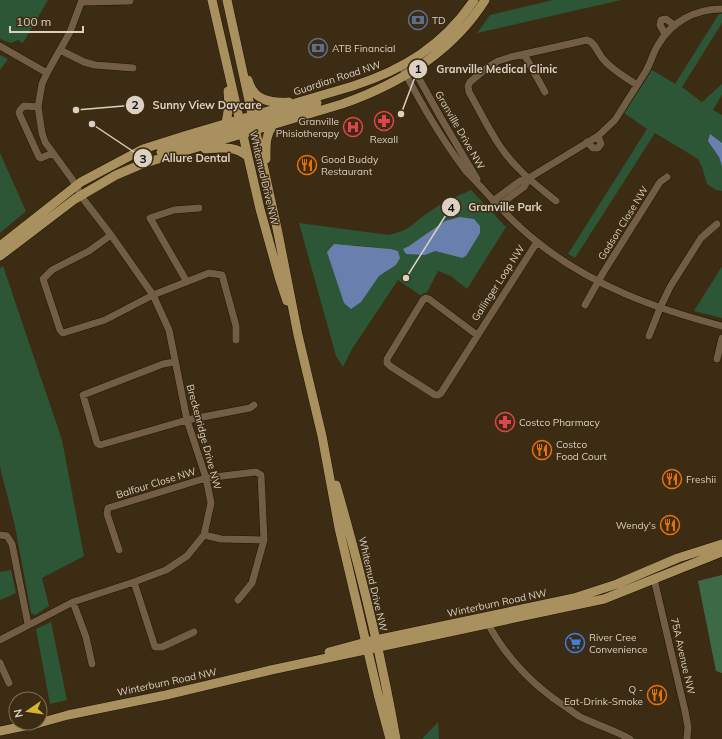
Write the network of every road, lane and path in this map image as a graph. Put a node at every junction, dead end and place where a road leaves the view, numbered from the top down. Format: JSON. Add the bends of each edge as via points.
{"nodes":[{"id":1,"x":212,"y":0,"type":"edge"},
{"id":2,"x":227,"y":0,"type":"edge"},
{"id":3,"x":474,"y":0,"type":"edge"},
{"id":4,"x":485,"y":0,"type":"edge"},
{"id":5,"x":82,"y":1,"type":"edge"},
{"id":6,"x":130,"y":1,"type":"dead end"},
{"id":7,"x":722,"y":9,"type":"edge"},
{"id":8,"x":674,"y":25,"type":"junction"},
{"id":9,"x":665,"y":34,"type":"junction"},
{"id":10,"x":0,"y":46,"type":"edge"},
{"id":11,"x":60,"y":50,"type":"junction"},
{"id":12,"x":524,"y":54,"type":"junction"},
{"id":13,"x":239,"y":57,"type":"junction"},
{"id":14,"x":133,"y":68,"type":"dead end"},
{"id":15,"x":408,"y":68,"type":"junction"},
{"id":16,"x":47,"y":73,"type":"junction"},
{"id":17,"x":230,"y":76,"type":"junction"},
{"id":18,"x":637,"y":85,"type":"junction"},
{"id":19,"x":352,"y":86,"type":"junction"},
{"id":20,"x":545,"y":92,"type":"dead end"},
{"id":21,"x":300,"y":102,"type":"junction"},
{"id":22,"x":38,"y":108,"type":"junction"},
{"id":23,"x":226,"y":123,"type":"junction"},
{"id":24,"x":273,"y":125,"type":"junction"},
{"id":25,"x":247,"y":126,"type":"junction"},
{"id":26,"x":598,"y":136,"type":"junction"},
{"id":27,"x":587,"y":142,"type":"junction"},
{"id":28,"x":189,"y":150,"type":"junction"},
{"id":29,"x":53,"y":153,"type":"junction"},
{"id":30,"x":248,"y":157,"type":"junction"},
{"id":31,"x":142,"y":164,"type":"junction"},
{"id":32,"x":263,"y":166,"type":"junction"},
{"id":33,"x":667,"y":177,"type":"dead end"},
{"id":34,"x":529,"y":178,"type":"junction"},
{"id":35,"x":76,"y":186,"type":"junction"},
{"id":36,"x":81,"y":195,"type":"junction"},
{"id":37,"x":556,"y":202,"type":"dead end"},
{"id":38,"x":495,"y":204,"type":"junction"},
{"id":39,"x":198,"y":208,"type":"dead end"},
{"id":40,"x":274,"y":214,"type":"junction"},
{"id":41,"x":717,"y":224,"type":"dead end"},
{"id":42,"x":111,"y":235,"type":"junction"},
{"id":43,"x":537,"y":242,"type":"junction"},
{"id":44,"x":0,"y":246,"type":"edge"},
{"id":45,"x":0,"y":256,"type":"edge"},
{"id":46,"x":187,"y":282,"type":"junction"},
{"id":47,"x":599,"y":282,"type":"junction"},
{"id":48,"x":153,"y":295,"type":"junction"},
{"id":49,"x":585,"y":306,"type":"dead end"},
{"id":50,"x":660,"y":308,"type":"junction"},
{"id":51,"x":722,"y":326,"type":"edge"},
{"id":52,"x":298,"y":335,"type":"junction"},
{"id":53,"x":477,"y":335,"type":"junction"},
{"id":54,"x":649,"y":336,"type":"dead end"},
{"id":55,"x":722,"y":338,"type":"edge"},
{"id":56,"x":236,"y":340,"type":"dead end"},
{"id":57,"x":717,"y":360,"type":"dead end"},
{"id":58,"x":175,"y":362,"type":"junction"},
{"id":59,"x":254,"y":405,"type":"dead end"},
{"id":60,"x":188,"y":420,"type":"junction"},
{"id":61,"x":206,"y":478,"type":"junction"},
{"id":62,"x":0,"y":535,"type":"edge"},
{"id":63,"x":204,"y":535,"type":"junction"},
{"id":64,"x":264,"y":540,"type":"junction"},
{"id":65,"x":722,"y":544,"type":"edge"},
{"id":66,"x":119,"y":550,"type":"dead end"},
{"id":67,"x":722,"y":552,"type":"edge"},
{"id":68,"x":654,"y":579,"type":"junction"},
{"id":69,"x":134,"y":582,"type":"junction"},
{"id":70,"x":238,"y":600,"type":"dead end"},
{"id":71,"x":73,"y":602,"type":"junction"},
{"id":72,"x":487,"y":620,"type":"junction"},
{"id":73,"x":28,"y":624,"type":"junction"},
{"id":74,"x":194,"y":632,"type":"dead end"},
{"id":75,"x":0,"y":640,"type":"edge"},
{"id":76,"x":372,"y":646,"type":"junction"},
{"id":77,"x":0,"y":663,"type":"edge"},
{"id":78,"x":92,"y":664,"type":"dead end"},
{"id":79,"x":9,"y":683,"type":"dead end"},
{"id":80,"x":68,"y":715,"type":"junction"},
{"id":81,"x":48,"y":717,"type":"edge"},
{"id":82,"x":0,"y":731,"type":"edge"},
{"id":83,"x":393,"y":737,"type":"edge"},
{"id":84,"x":630,"y":739,"type":"edge"},
{"id":85,"x":688,"y":739,"type":"edge"}],
"edges":[{"from":1,"to":17,"type":"main road","name":"Whitemud Drive NW"},
{"from":2,"to":13,"type":"main road","name":"Whitemud Drive NW"},
{"from":3,"to":15,"type":"main road","name":"Guardian Road NW","via":[[444,35]]},
{"from":4,"to":15,"type":"main road","name":"Guardian Road NW","via":[[472,18],[438,53]]},
{"from":5,"to":6,"type":"street"},
{"from":5,"to":11,"type":"street","name":"Breckenridge Drive NW"},
{"from":7,"to":8,"type":"street","via":[[688,16]]},
{"from":8,"to":9,"type":"street"},
{"from":8,"to":9,"type":"street","via":[[666,19],[661,20],[660,25]]},
{"from":9,"to":18,"type":"street"},
{"from":10,"to":16,"type":"street"},
{"from":11,"to":14,"type":"street","via":[[89,63]]},
{"from":11,"to":16,"type":"street","name":"Breckenridge Drive NW"},
{"from":12,"to":18,"type":"street","via":[[588,40],[594,44],[608,64]]},
{"from":12,"to":20,"type":"street"},
{"from":12,"to":34,"type":"street","via":[[491,65],[470,82],[468,88],[504,151]]},
{"from":13,"to":21,"type":"main road","via":[[251,88],[258,96],[274,102]]},
{"from":13,"to":25,"type":"main road","name":"Whitemud Drive NW"},
{"from":15,"to":19,"type":"main road","name":"Guardian Road NW"},
{"from":15,"to":24,"type":"main road","name":"Guardian Road NW","via":[[378,89],[352,100]]},
{"from":15,"to":38,"type":"street","name":"Granville Drive NW","via":[[482,188]]},
{"from":16,"to":22,"type":"street","name":"Breckenridge Drive NW"},
{"from":17,"to":23,"type":"main road"},
{"from":17,"to":25,"type":"main road","name":"Whitemud Drive NW"},
{"from":18,"to":26,"type":"street","via":[[615,120]]},
{"from":19,"to":21,"type":"main road","name":"Guardian Road NW"},
{"from":19,"to":25,"type":"main road","via":[[334,97]]},
{"from":21,"to":25,"type":"main road","name":"Guardian Road NW"},
{"from":22,"to":29,"type":"street","name":"Breckenridge Drive NW","via":[[42,133]]},
{"from":22,"to":29,"type":"street","via":[[24,106],[19,113],[38,157],[44,158]]},
{"from":23,"to":25,"type":"main road"},
{"from":23,"to":35,"type":"main road","via":[[143,149]]},
{"from":24,"to":25,"type":"main road","name":"Guardian Road NW"},
{"from":24,"to":32,"type":"main road","via":[[267,137]]},
{"from":25,"to":28,"type":"main road"},
{"from":25,"to":30,"type":"main road","name":"Whitemud Drive NW"},
{"from":25,"to":31,"type":"main road","via":[[160,152]]},
{"from":25,"to":32,"type":"main road","name":"Whitemud Drive NW"},
{"from":25,"to":40,"type":"main road","via":[[263,190]]},
{"from":26,"to":27,"type":"street"},
{"from":26,"to":27,"type":"street","via":[[601,144],[598,148],[593,148]]},
{"from":27,"to":34,"type":"street"},
{"from":28,"to":30,"type":"main road","via":[[235,149]]},
{"from":28,"to":31,"type":"main road"},
{"from":29,"to":35,"type":"street","name":"Breckenridge Drive NW"},
{"from":30,"to":52,"type":"main road","name":"Whitemud Drive NW","via":[[266,234]]},
{"from":31,"to":36,"type":"main road"},
{"from":32,"to":40,"type":"main road","name":"Whitemud Drive NW"},
{"from":33,"to":47,"type":"street","name":"Godson Close NW","via":[[660,182]]},
{"from":34,"to":37,"type":"street"},
{"from":34,"to":38,"type":"street","via":[[524,186]]},
{"from":35,"to":36,"type":"street","name":"Breckenridge Drive NW"},
{"from":35,"to":44,"type":"main road"},
{"from":36,"to":42,"type":"street","name":"Breckenridge Drive NW"},
{"from":36,"to":45,"type":"main road"},
{"from":38,"to":43,"type":"street","name":"Granville Drive NW"},
{"from":39,"to":46,"type":"street","via":[[174,210],[150,218]]},
{"from":40,"to":52,"type":"main road","name":"Whitemud Drive NW"},
{"from":41,"to":50,"type":"street","via":[[702,238],[670,287]]},
{"from":42,"to":48,"type":"street","name":"Breckenridge Drive NW"},
{"from":42,"to":48,"type":"street","via":[[89,251],[52,270],[43,279],[60,330],[63,333],[105,320]]},
{"from":43,"to":47,"type":"street","name":"Granville Drive NW"},
{"from":43,"to":53,"type":"street","name":"Gallinger Loop NW"},
{"from":46,"to":48,"type":"street"},
{"from":46,"to":56,"type":"street","via":[[209,272],[222,275],[236,326]]},
{"from":47,"to":49,"type":"street","name":"Godson Close NW"},
{"from":47,"to":50,"type":"street","name":"Granville Drive NW"},
{"from":48,"to":58,"type":"street","name":"Breckenridge Drive NW","via":[[168,330]]},
{"from":50,"to":51,"type":"street","name":"Granville Drive NW"},
{"from":50,"to":54,"type":"street"},
{"from":52,"to":76,"type":"main road","name":"Whitemud Drive NW","via":[[322,436],[351,537]]},
{"from":53,"to":53,"type":"street","name":"Gallinger Loop NW","via":[[438,395],[387,363],[387,359],[426,298]]},
{"from":55,"to":57,"type":"street"},
{"from":58,"to":60,"type":"street","name":"Breckenridge Drive NW"},
{"from":58,"to":60,"type":"street","via":[[163,364],[83,395],[97,443],[100,445]]},
{"from":59,"to":60,"type":"street","via":[[250,408]]},
{"from":60,"to":61,"type":"street","name":"Breckenridge Drive NW"},
{"from":61,"to":63,"type":"street","name":"Breckenridge Drive NW","via":[[211,503]]},
{"from":61,"to":64,"type":"street","via":[[256,472],[261,475]]},
{"from":61,"to":66,"type":"street","name":"Balfour Close NW","via":[[108,508],[107,514]]},
{"from":62,"to":73,"type":"street","via":[[7,536],[12,544]]},
{"from":63,"to":64,"type":"street","via":[[220,539]]},
{"from":63,"to":69,"type":"street","name":"Breckenridge Drive NW","via":[[187,556],[166,570]]},
{"from":64,"to":70,"type":"street","via":[[252,582]]},
{"from":65,"to":68,"type":"main road","via":[[669,567]]},
{"from":65,"to":72,"type":"main road","name":"Winterburn Road NW","via":[[678,558],[599,591]]},
{"from":67,"to":68,"type":"main road","name":"Winterburn Road NW"},
{"from":68,"to":72,"type":"main road","name":"Winterburn Road NW","via":[[604,598]]},
{"from":68,"to":85,"type":"street","name":"75A Avenue NW","via":[[685,711]]},
{"from":69,"to":71,"type":"street","name":"Breckenridge Drive NW"},
{"from":69,"to":74,"type":"street","via":[[155,647],[162,647]]},
{"from":71,"to":73,"type":"street","name":"Breckenridge Drive NW"},
{"from":71,"to":78,"type":"street","via":[[86,637]]},
{"from":72,"to":76,"type":"main road","name":"Winterburn Road NW"},
{"from":72,"to":84,"type":"street","via":[[501,645],[538,688],[584,719]]},
{"from":73,"to":75,"type":"street","name":"Breckenridge Drive NW"},
{"from":76,"to":80,"type":"main road","name":"Winterburn Road NW","via":[[288,663],[271,670],[166,695]]},
{"from":76,"to":83,"type":"main road","name":"Whitemud Drive NW"},
{"from":77,"to":79,"type":"street"},
{"from":80,"to":81,"type":"main road","name":"Winterburn Road NW"},
{"from":80,"to":82,"type":"main road","name":"Winterburn Road NW"}]}
